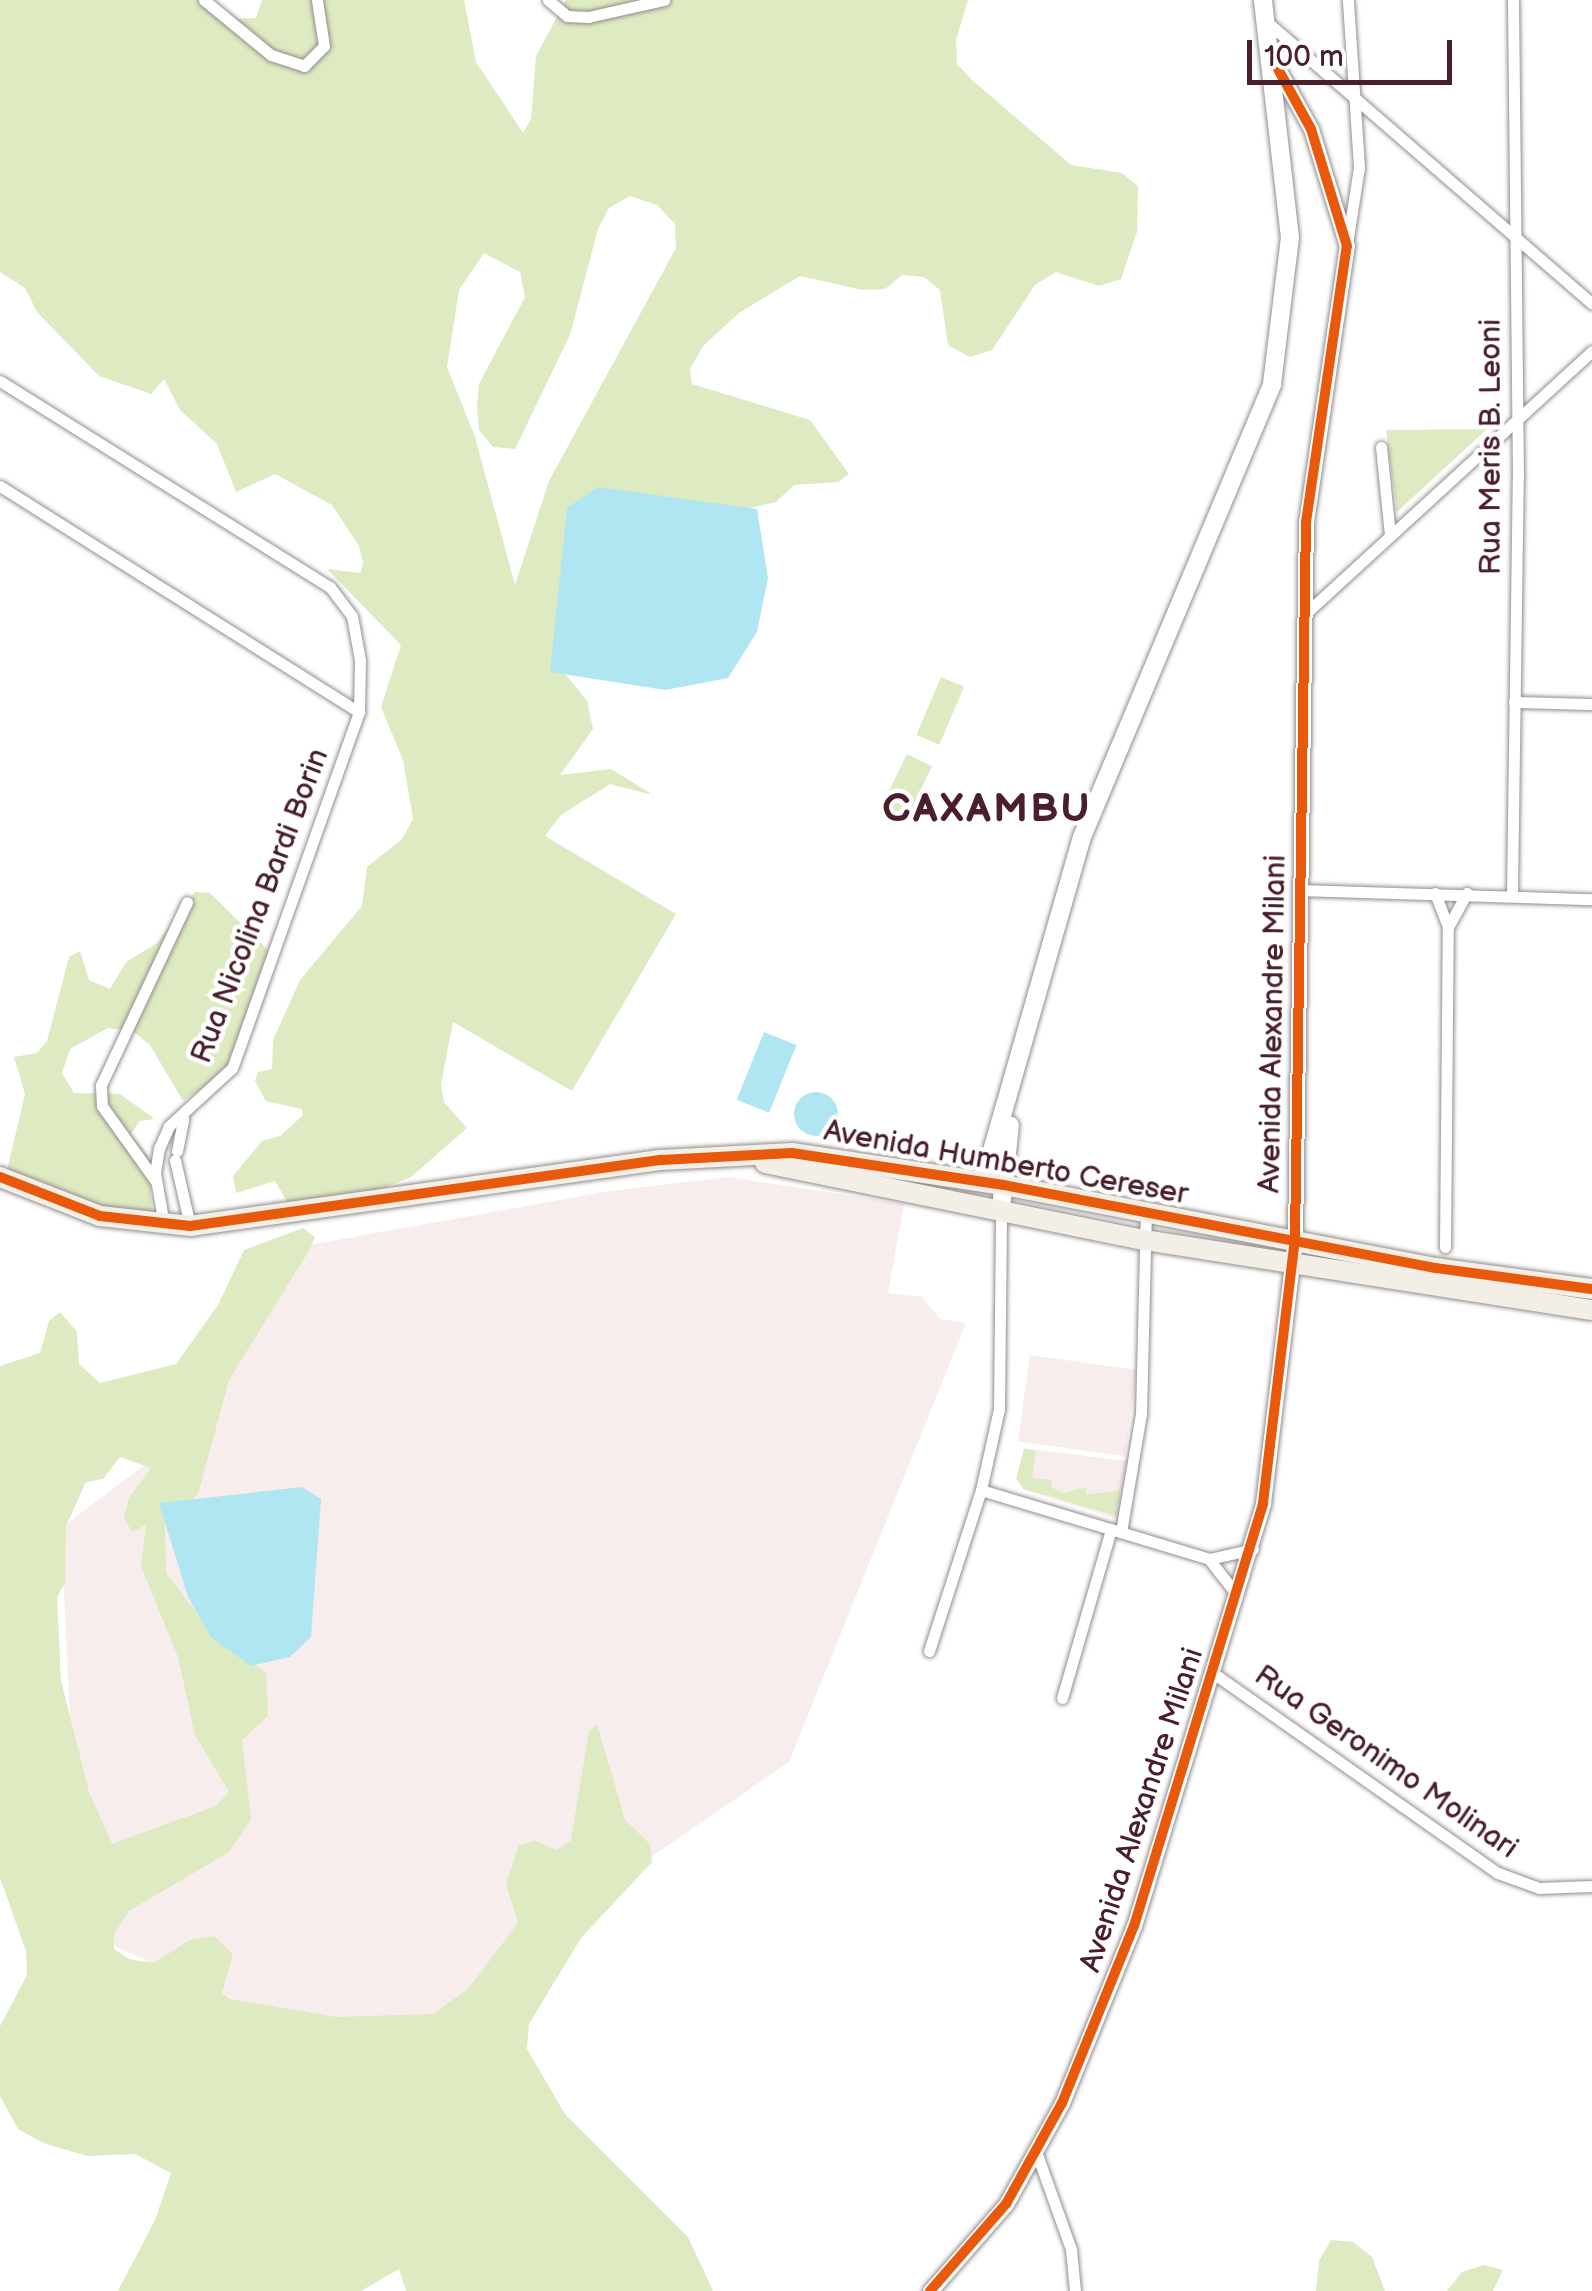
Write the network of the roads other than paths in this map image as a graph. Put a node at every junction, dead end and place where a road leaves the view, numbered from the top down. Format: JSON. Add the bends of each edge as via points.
{"nodes":[{"id":1,"x":204,"y":0,"type":"edge"},
{"id":2,"x":317,"y":0,"type":"edge"},
{"id":3,"x":548,"y":0,"type":"edge"},
{"id":4,"x":664,"y":0,"type":"edge"},
{"id":5,"x":1264,"y":0,"type":"edge"},
{"id":6,"x":1348,"y":0,"type":"edge"},
{"id":7,"x":1513,"y":0,"type":"edge"},
{"id":8,"x":1268,"y":22,"type":"junction"},
{"id":9,"x":1272,"y":58,"type":"junction"},
{"id":10,"x":1358,"y":96,"type":"junction"},
{"id":11,"x":1516,"y":236,"type":"junction"},
{"id":12,"x":1347,"y":246,"type":"junction"},
{"id":13,"x":1592,"y":304,"type":"edge"},
{"id":14,"x":1592,"y":351,"type":"edge"},
{"id":15,"x":0,"y":381,"type":"edge"},
{"id":16,"x":1518,"y":412,"type":"junction"},
{"id":17,"x":1381,"y":447,"type":"dead end"},
{"id":18,"x":0,"y":486,"type":"edge"},
{"id":19,"x":1390,"y":535,"type":"junction"},
{"id":20,"x":1306,"y":614,"type":"junction"},
{"id":21,"x":1514,"y":702,"type":"junction"},
{"id":22,"x":1592,"y":704,"type":"edge"},
{"id":23,"x":359,"y":712,"type":"junction"},
{"id":24,"x":1300,"y":890,"type":"junction"},
{"id":25,"x":1435,"y":893,"type":"junction"},
{"id":26,"x":1468,"y":893,"type":"junction"},
{"id":27,"x":1512,"y":893,"type":"junction"},
{"id":28,"x":1592,"y":899,"type":"edge"},
{"id":29,"x":187,"y":902,"type":"dead end"},
{"id":30,"x":1448,"y":927,"type":"junction"},
{"id":31,"x":183,"y":1119,"type":"junction"},
{"id":32,"x":744,"y":1157,"type":"junction"},
{"id":33,"x":0,"y":1177,"type":"edge"},
{"id":34,"x":155,"y":1180,"type":"junction"},
{"id":35,"x":993,"y":1184,"type":"junction"},
{"id":36,"x":1001,"y":1208,"type":"junction"},
{"id":37,"x":1146,"y":1214,"type":"junction"},
{"id":38,"x":164,"y":1225,"type":"junction"},
{"id":39,"x":190,"y":1226,"type":"junction"},
{"id":40,"x":1295,"y":1238,"type":"junction"},
{"id":41,"x":1144,"y":1240,"type":"junction"},
{"id":42,"x":1445,"y":1247,"type":"dead end"},
{"id":43,"x":1293,"y":1262,"type":"junction"},
{"id":44,"x":1592,"y":1289,"type":"edge"},
{"id":45,"x":1592,"y":1310,"type":"edge"},
{"id":46,"x":981,"y":1490,"type":"junction"},
{"id":47,"x":1116,"y":1530,"type":"junction"},
{"id":48,"x":1253,"y":1549,"type":"junction"},
{"id":49,"x":1208,"y":1559,"type":"junction"},
{"id":50,"x":1239,"y":1598,"type":"junction"},
{"id":51,"x":929,"y":1652,"type":"dead end"},
{"id":52,"x":1213,"y":1673,"type":"junction"},
{"id":53,"x":1062,"y":1698,"type":"dead end"},
{"id":54,"x":1592,"y":1886,"type":"edge"},
{"id":55,"x":1038,"y":2157,"type":"junction"},
{"id":56,"x":930,"y":2291,"type":"edge"},
{"id":57,"x":1075,"y":2291,"type":"edge"}],
"edges":[{"from":1,"to":2,"type":"street","via":[[270,55],[304,66],[324,46]]},
{"from":3,"to":4,"type":"street","via":[[567,16],[588,17]]},
{"from":5,"to":8,"type":"main road"},
{"from":6,"to":10,"type":"street"},
{"from":7,"to":11,"type":"street","name":"Rua Meris B. Leoni"},
{"from":8,"to":9,"type":"main road"},
{"from":8,"to":10,"type":"street"},
{"from":9,"to":12,"type":"street","name":"Avenida Alexandre Milani","via":[[1311,128]]},
{"from":9,"to":35,"type":"main road","via":[[1290,238],[1272,384],[1082,837]]},
{"from":10,"to":11,"type":"street"},
{"from":10,"to":12,"type":"street","via":[[1359,190]]},
{"from":11,"to":13,"type":"street"},
{"from":11,"to":16,"type":"street","name":"Rua Meris B. Leoni"},
{"from":12,"to":20,"type":"street","name":"Avenida Alexandre Milani","via":[[1310,470]]},
{"from":14,"to":16,"type":"street"},
{"from":15,"to":23,"type":"street","name":"Rua Nicolina Bardi Borin","via":[[330,587],[352,616]]},
{"from":16,"to":19,"type":"street"},
{"from":16,"to":21,"type":"street","name":"Rua Meris B. Leoni"},
{"from":17,"to":19,"type":"street"},
{"from":18,"to":23,"type":"street"},
{"from":19,"to":20,"type":"street"},
{"from":20,"to":24,"type":"street","name":"Avenida Alexandre Milani"},
{"from":21,"to":22,"type":"street"},
{"from":21,"to":27,"type":"street","name":"Rua Meris B. Leoni"},
{"from":23,"to":31,"type":"street","name":"Rua Nicolina Bardi Borin","via":[[232,1068]]},
{"from":24,"to":25,"type":"street"},
{"from":24,"to":40,"type":"street","name":"Avenida Alexandre Milani"},
{"from":25,"to":26,"type":"street"},
{"from":25,"to":30,"type":"street"},
{"from":26,"to":27,"type":"street"},
{"from":26,"to":30,"type":"street"},
{"from":27,"to":28,"type":"street"},
{"from":29,"to":34,"type":"street","via":[[101,1086],[102,1106]]},
{"from":30,"to":42,"type":"street"},
{"from":31,"to":34,"type":"street","name":"Rua Nicolina Bardi Borin","via":[[164,1137]]},
{"from":31,"to":39,"type":"street","via":[[176,1155]]},
{"from":32,"to":35,"type":"main road","name":"Avenida Humberto Cereser","via":[[820,1156]]},
{"from":32,"to":36,"type":"main road","name":"Avenida Humberto Cereser","via":[[841,1182]]},
{"from":32,"to":39,"type":"main road","name":"Avenida Humberto Cereser","via":[[661,1160]]},
{"from":33,"to":38,"type":"main road","name":"Avenida Humberto Cereser","via":[[62,1206]]},
{"from":34,"to":38,"type":"street","name":"Rua Nicolina Bardi Borin"},
{"from":35,"to":36,"type":"main road"},
{"from":35,"to":37,"type":"main road","name":"Avenida Humberto Cereser"},
{"from":36,"to":41,"type":"main road","name":"Avenida Humberto Cereser"},
{"from":36,"to":46,"type":"street","via":[[999,1409]]},
{"from":37,"to":40,"type":"main road","name":"Avenida Humberto Cereser"},
{"from":37,"to":41,"type":"street"},
{"from":38,"to":39,"type":"main road","name":"Avenida Humberto Cereser"},
{"from":40,"to":43,"type":"street","name":"Avenida Alexandre Milani"},
{"from":40,"to":44,"type":"main road","name":"Avenida Humberto Cereser","via":[[1436,1268]]},
{"from":41,"to":43,"type":"main road","name":"Avenida Humberto Cereser"},
{"from":41,"to":47,"type":"street","via":[[1141,1414]]},
{"from":43,"to":45,"type":"main road","name":"Avenida Humberto Cereser"},
{"from":43,"to":48,"type":"street","name":"Avenida Alexandre Milani"},
{"from":46,"to":47,"type":"street"},
{"from":46,"to":51,"type":"street"},
{"from":47,"to":49,"type":"street"},
{"from":47,"to":53,"type":"street"},
{"from":48,"to":49,"type":"street"},
{"from":48,"to":50,"type":"street","name":"Avenida Alexandre Milani"},
{"from":49,"to":50,"type":"street"},
{"from":50,"to":52,"type":"street","name":"Avenida Alexandre Milani"},
{"from":52,"to":54,"type":"street","name":"Rua Geronimo Molinari","via":[[1498,1873],[1539,1888]]},
{"from":52,"to":55,"type":"street","name":"Avenida Alexandre Milani","via":[[1134,1926]]},
{"from":55,"to":56,"type":"street","name":"Avenida Alexandre Milani"},
{"from":55,"to":57,"type":"street","via":[[1070,2250]]}]}
